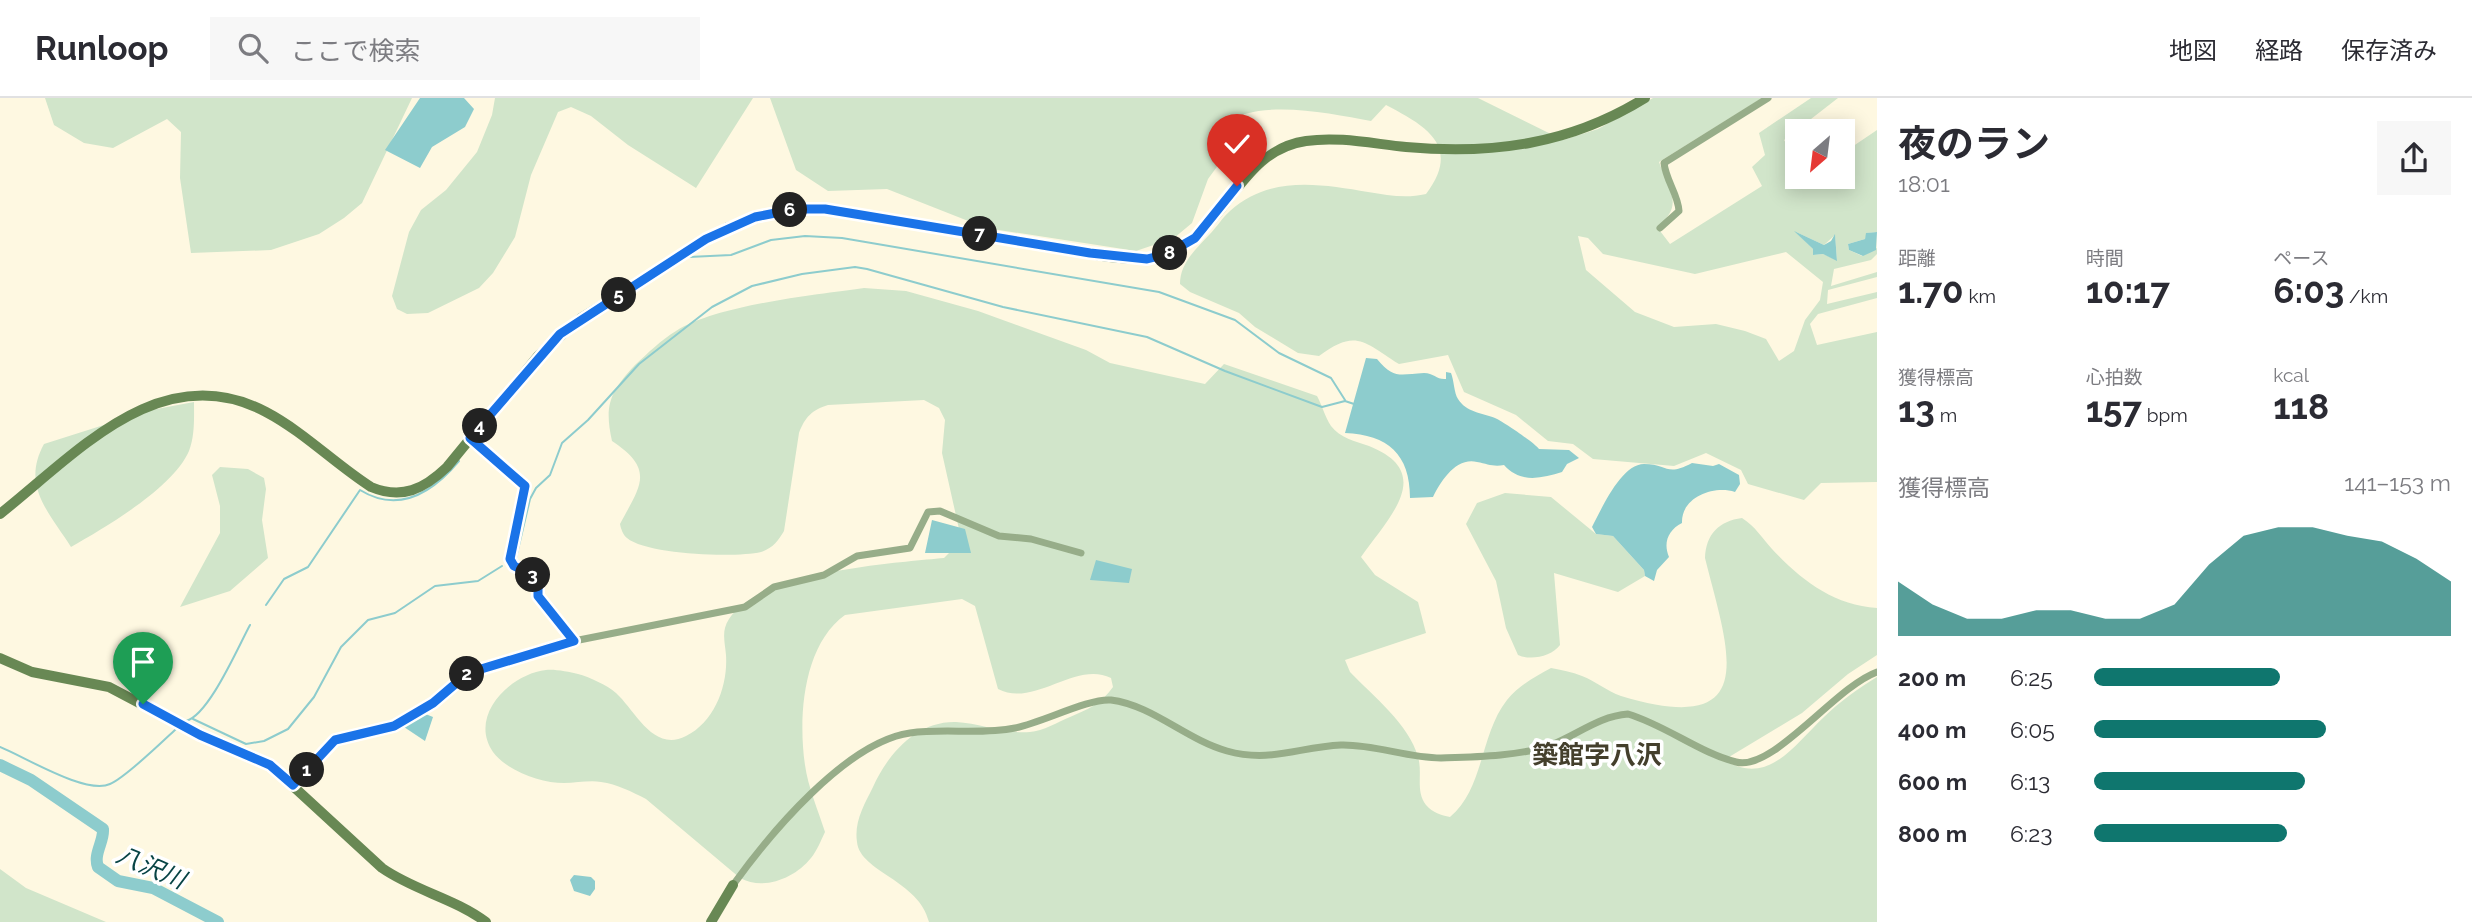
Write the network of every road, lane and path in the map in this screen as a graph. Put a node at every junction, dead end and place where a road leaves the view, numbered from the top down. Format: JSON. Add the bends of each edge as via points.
{"nodes":[{"id":1,"x":1645,"y":98,"type":"edge"},
{"id":2,"x":1768,"y":98,"type":"edge"},
{"id":3,"x":1660,"y":228,"type":"dead end"},
{"id":4,"x":470,"y":438,"type":"junction"},
{"id":5,"x":0,"y":514,"type":"edge"},
{"id":6,"x":1081,"y":553,"type":"dead end"},
{"id":7,"x":574,"y":641,"type":"junction"},
{"id":8,"x":0,"y":658,"type":"edge"},
{"id":9,"x":1877,"y":672,"type":"edge"},
{"id":10,"x":293,"y":785,"type":"junction"},
{"id":11,"x":733,"y":885,"type":"joint"},
{"id":12,"x":486,"y":922,"type":"edge"},
{"id":13,"x":711,"y":922,"type":"edge"}],
"edges":[{"from":1,"to":4,"type":"street","via":[[1594,126],[1542,143],[1506,148],[1462,151],[1326,139],[1283,148],[1250,171],[1195,238],[1147,259],[825,209],[755,217],[706,239],[560,334]]},
{"from":2,"to":3,"type":"street","via":[[1664,163],[1679,211]]},
{"from":4,"to":5,"type":"street","via":[[433,480],[412,491],[388,493],[363,482],[265,411],[228,399],[189,396],[161,401],[121,419]]},
{"from":4,"to":7,"type":"street","via":[[525,486],[510,559],[538,580],[538,596]]},
{"from":6,"to":7,"type":"street","via":[[1031,539],[999,536],[940,511],[928,512],[911,548],[857,556],[824,575],[774,587],[745,607]]},
{"from":7,"to":10,"type":"street","via":[[468,673],[433,703],[394,726],[335,740]]},
{"from":8,"to":10,"type":"street","via":[[32,672],[109,687],[179,725],[270,765]]},
{"from":9,"to":11,"type":"street","via":[[1845,688],[1769,757],[1744,764],[1628,714],[1613,715],[1535,750],[1442,758],[1343,745],[1250,757],[1106,700],[1016,728],[911,733],[891,737],[857,755],[776,829]]},
{"from":10,"to":12,"type":"street","via":[[382,868],[446,897]]},
{"from":11,"to":13,"type":"street"}]}
